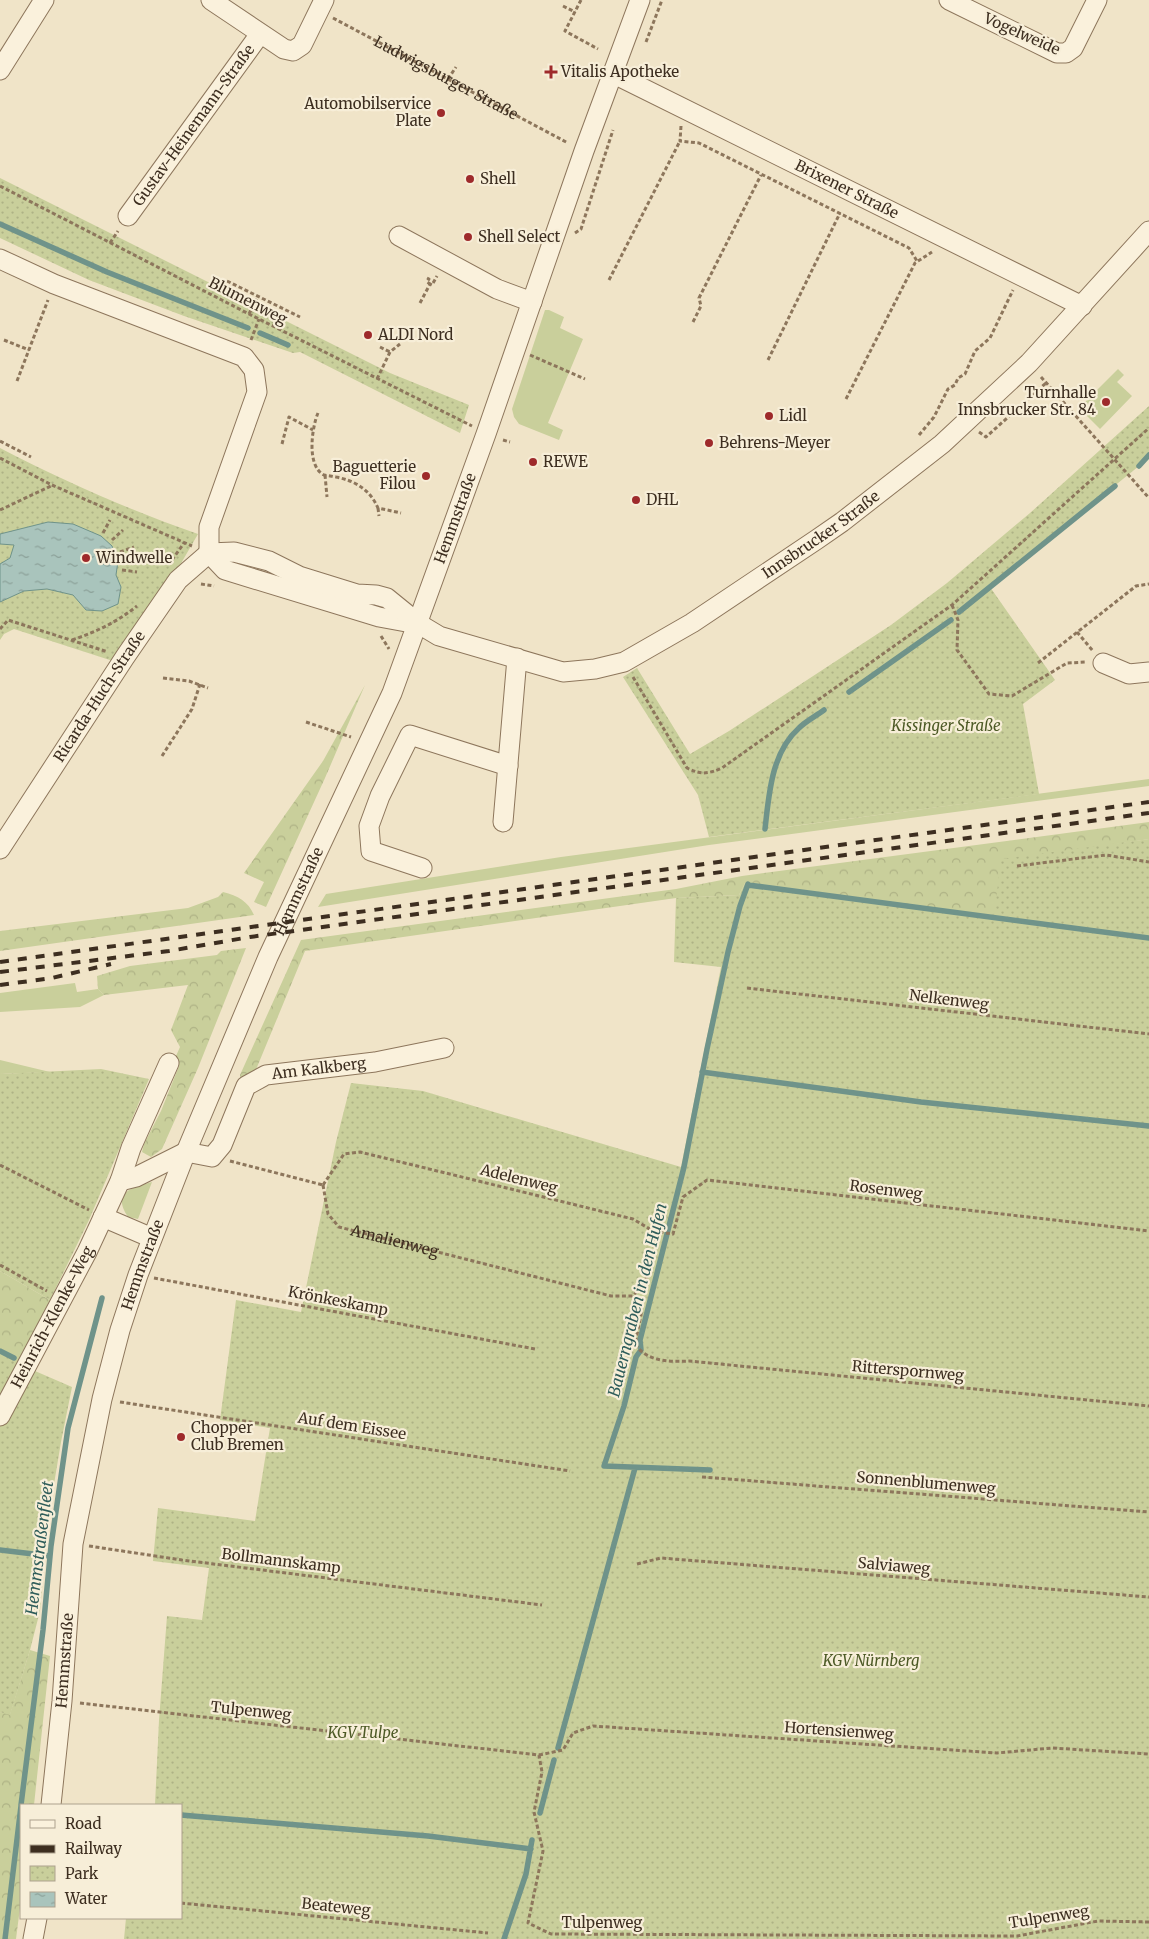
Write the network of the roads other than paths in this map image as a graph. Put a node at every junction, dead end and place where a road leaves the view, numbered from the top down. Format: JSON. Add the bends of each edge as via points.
{"nodes":[{"id":1,"x":44,"y":0,"type":"edge"},
{"id":2,"x":211,"y":0,"type":"edge"},
{"id":3,"x":640,"y":0,"type":"edge"},
{"id":4,"x":949,"y":0,"type":"edge"},
{"id":5,"x":1097,"y":0,"type":"edge"},
{"id":6,"x":322,"y":5,"type":"edge"},
{"id":7,"x":260,"y":34,"type":"junction"},
{"id":8,"x":0,"y":70,"type":"edge"},
{"id":9,"x":612,"y":73,"type":"junction"},
{"id":10,"x":123,"y":224,"type":"road end"},
{"id":11,"x":1149,"y":231,"type":"edge"},
{"id":12,"x":399,"y":236,"type":"dead end"},
{"id":13,"x":0,"y":259,"type":"edge"},
{"id":14,"x":532,"y":302,"type":"junction"},
{"id":15,"x":1082,"y":306,"type":"junction"},
{"id":16,"x":209,"y":553,"type":"junction"},
{"id":17,"x":419,"y":624,"type":"junction"},
{"id":18,"x":517,"y":658,"type":"junction"},
{"id":19,"x":1103,"y":663,"type":"road end"},
{"id":20,"x":1149,"y":672,"type":"edge"},
{"id":21,"x":508,"y":766,"type":"junction"},
{"id":22,"x":503,"y":822,"type":"dead end"},
{"id":23,"x":0,"y":849,"type":"edge"},
{"id":24,"x":422,"y":868,"type":"dead end"},
{"id":25,"x":444,"y":1048,"type":"dead end"},
{"id":26,"x":169,"y":1063,"type":"dead end"},
{"id":27,"x":186,"y":1152,"type":"junction"},
{"id":28,"x":120,"y":1181,"type":"junction"},
{"id":29,"x":103,"y":1216,"type":"junction"},
{"id":30,"x":152,"y":1238,"type":"junction"},
{"id":31,"x":0,"y":1416,"type":"edge"},
{"id":32,"x":51,"y":1804,"type":"edge"},
{"id":33,"x":37,"y":1919,"type":"edge"},
{"id":34,"x":33,"y":1939,"type":"edge"}],
"edges":[{"from":1,"to":8,"type":"street"},
{"from":2,"to":7,"type":"street","name":"Gustav-Heinemann-Straße"},
{"from":3,"to":9,"type":"street","name":"Hemmstraße"},
{"from":4,"to":5,"type":"street","name":"Vogelweide","via":[[1057,53],[1066,53],[1073,48]]},
{"from":6,"to":7,"type":"street","name":"Gustav-Heinemann-Straße","via":[[302,45],[293,51]]},
{"from":7,"to":10,"type":"street","name":"Gustav-Heinemann-Straße"},
{"from":9,"to":14,"type":"street","name":"Hemmstraße"},
{"from":9,"to":15,"type":"street","name":"Brixener Straße"},
{"from":11,"to":15,"type":"street","name":"Innsbrucker Straße"},
{"from":12,"to":14,"type":"street","via":[[497,288]]},
{"from":13,"to":16,"type":"street","via":[[54,284],[244,357],[254,370],[256,392],[209,527]]},
{"from":14,"to":17,"type":"street","name":"Hemmstraße"},
{"from":15,"to":18,"type":"street","name":"Innsbrucker Straße","via":[[1029,363],[942,444],[842,522],[716,597],[624,662],[563,672]]},
{"from":16,"to":17,"type":"street","via":[[225,570],[379,617]]},
{"from":16,"to":23,"type":"street","name":"Ricarda-Huch-Straße","via":[[178,580]]},
{"from":17,"to":18,"type":"street","name":"Innsbrucker Straße","via":[[439,636]]},
{"from":17,"to":27,"type":"street","name":"Hemmstraße","via":[[392,694],[268,957]]},
{"from":18,"to":21,"type":"street"},
{"from":19,"to":20,"type":"street","via":[[1129,674]]},
{"from":21,"to":22,"type":"street"},
{"from":21,"to":24,"type":"street","via":[[410,735],[368,826],[371,851]]},
{"from":25,"to":27,"type":"street","name":"Am Kalkberg","via":[[375,1062],[266,1076],[246,1086],[222,1145],[212,1157]]},
{"from":26,"to":28,"type":"street","name":"Heinrich-Klenke-Weg"},
{"from":27,"to":28,"type":"street","via":[[136,1177]]},
{"from":27,"to":30,"type":"street","name":"Hemmstraße"},
{"from":28,"to":29,"type":"street","name":"Heinrich-Klenke-Weg"},
{"from":29,"to":30,"type":"street"},
{"from":29,"to":31,"type":"street","name":"Heinrich-Klenke-Weg","via":[[88,1252]]},
{"from":30,"to":32,"type":"street","name":"Hemmstraße","via":[[120,1330],[102,1399],[74,1544]]},
{"from":33,"to":34,"type":"street"}]}
